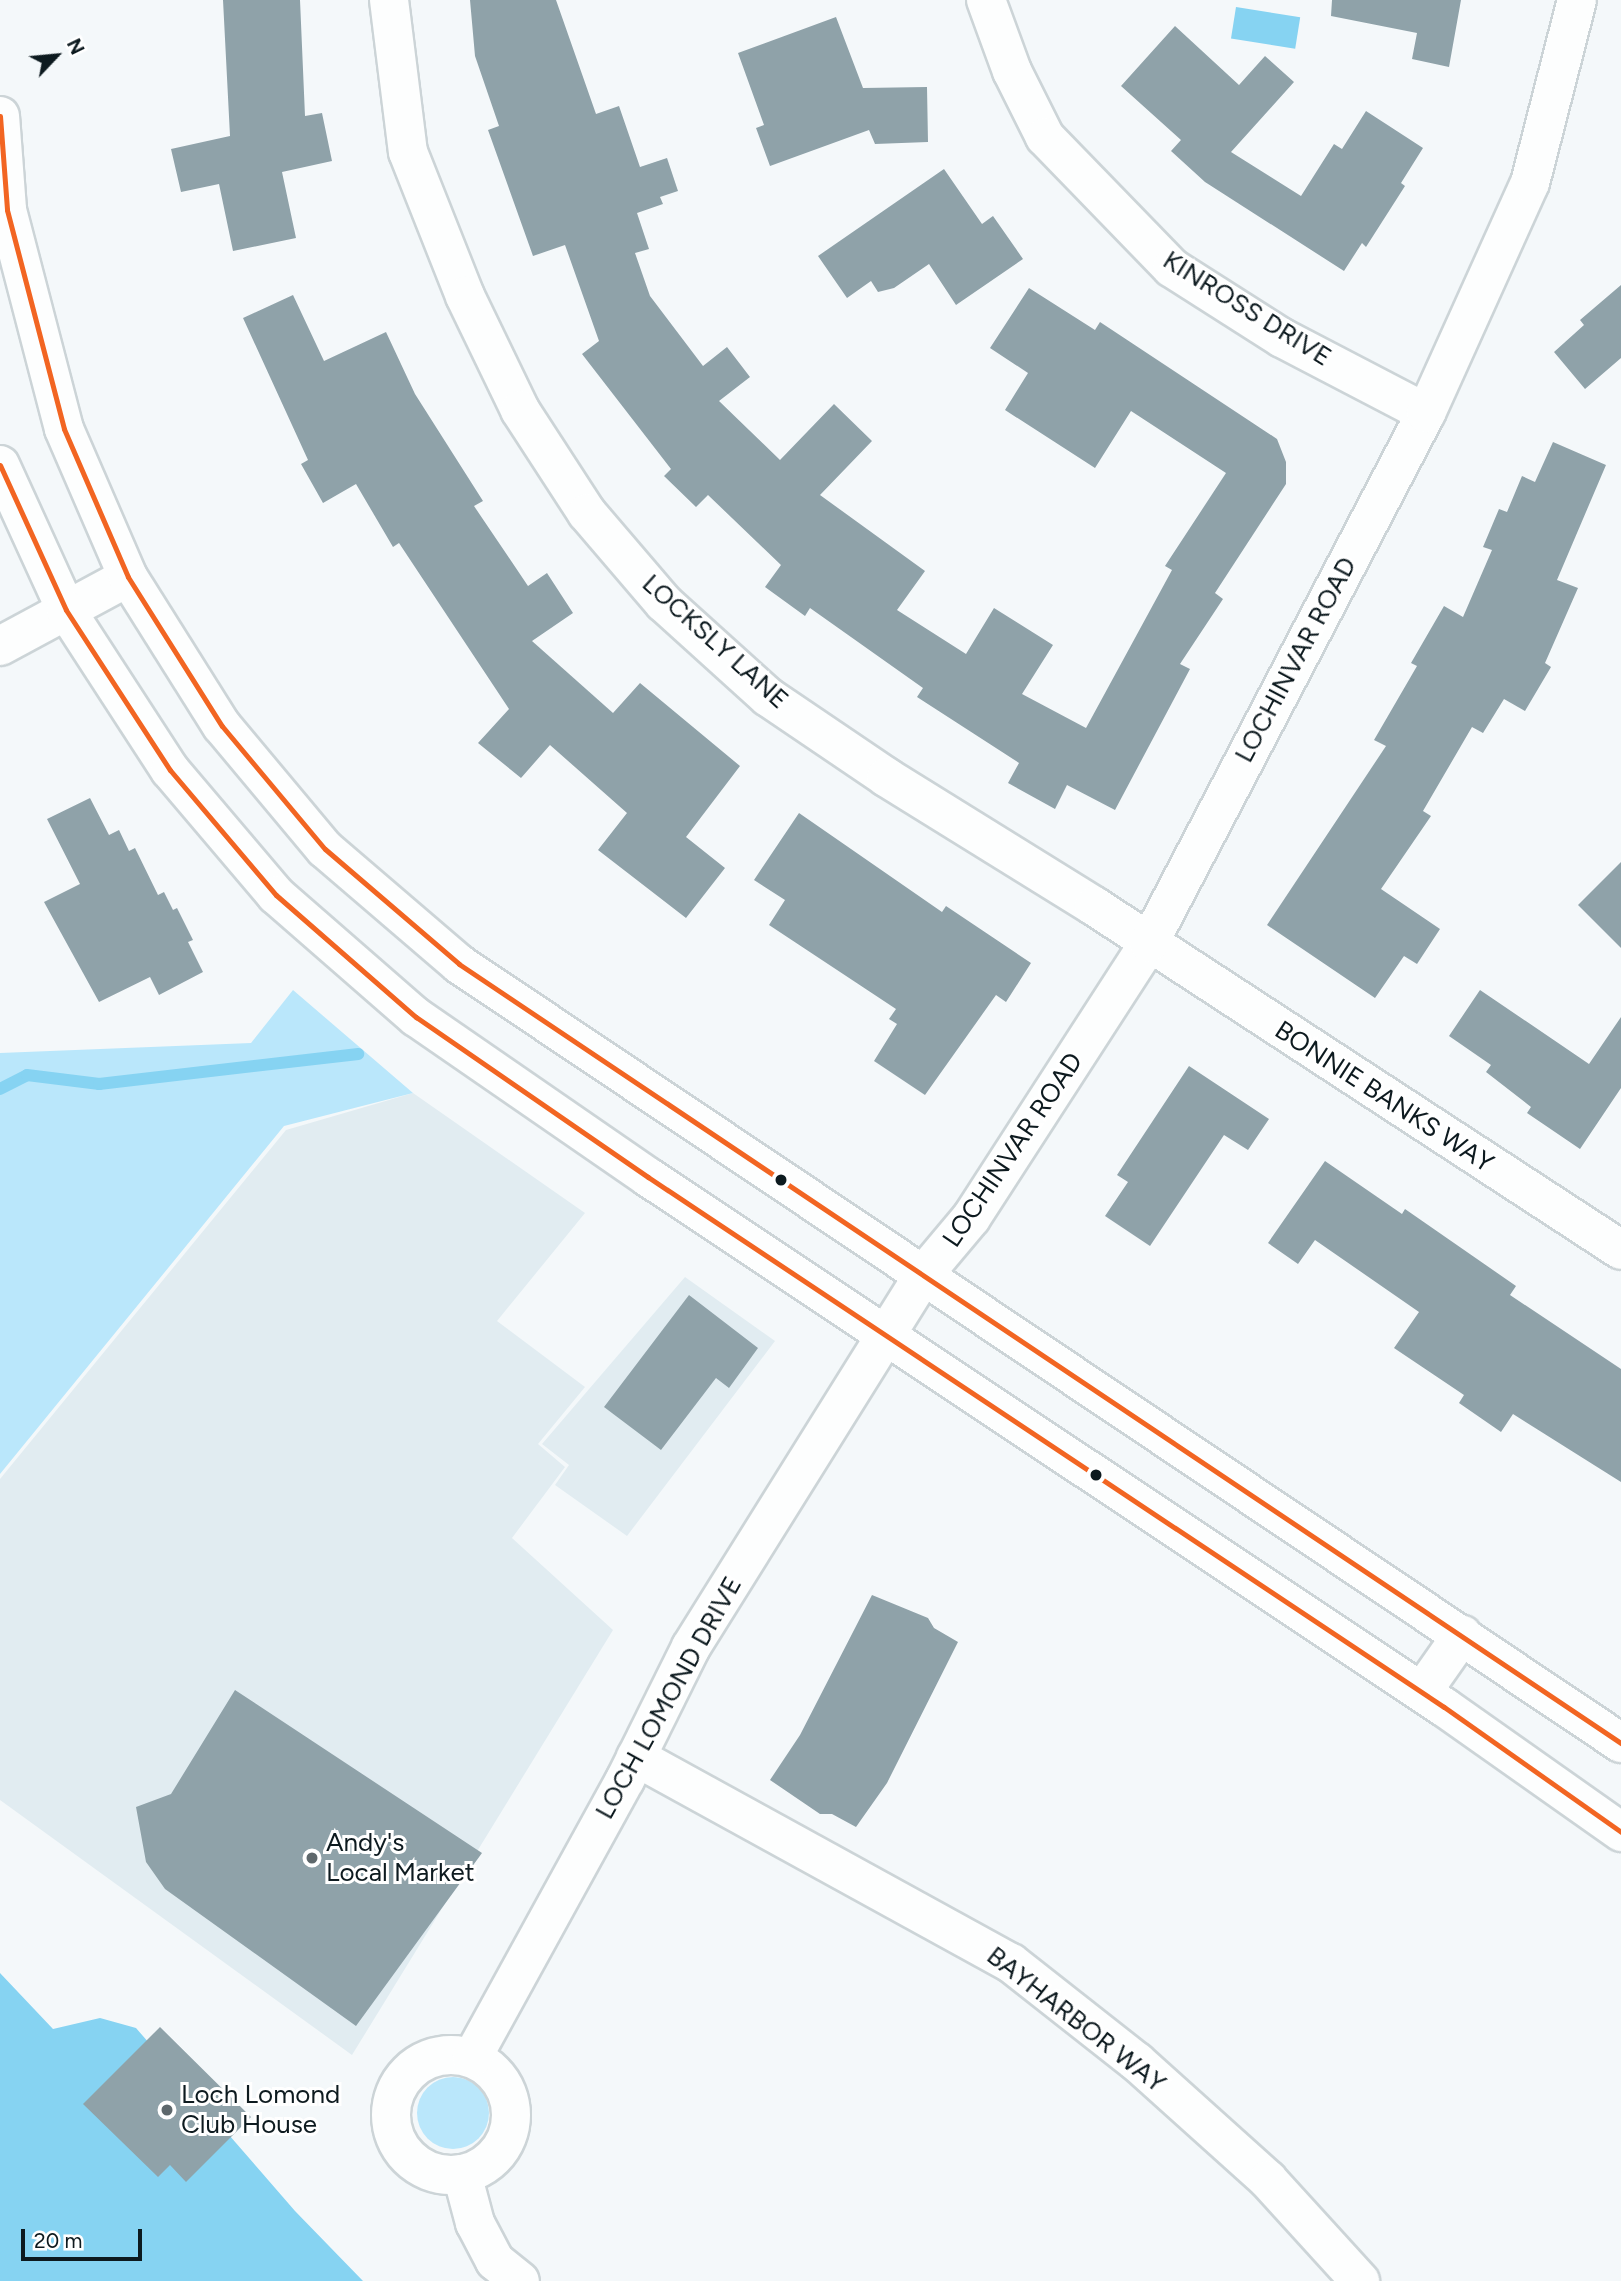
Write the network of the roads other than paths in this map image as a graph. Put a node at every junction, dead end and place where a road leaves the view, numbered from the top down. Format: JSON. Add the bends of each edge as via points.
{"nodes":[{"id":1,"x":389,"y":0,"type":"edge"},
{"id":2,"x":986,"y":0,"type":"edge"},
{"id":3,"x":1577,"y":0,"type":"edge"},
{"id":4,"x":0,"y":116,"type":"edge"},
{"id":5,"x":1426,"y":413,"type":"junction"},
{"id":6,"x":0,"y":466,"type":"edge"},
{"id":7,"x":128,"y":577,"type":"junction"},
{"id":8,"x":66,"y":610,"type":"junction"},
{"id":9,"x":0,"y":646,"type":"edge"},
{"id":10,"x":1149,"y":943,"type":"junction"},
{"id":11,"x":1621,"y":1250,"type":"edge"},
{"id":12,"x":924,"y":1274,"type":"junction"},
{"id":13,"x":886,"y":1336,"type":"junction"},
{"id":14,"x":1462,"y":1635,"type":"junction"},
{"id":15,"x":1422,"y":1692,"type":"junction"},
{"id":16,"x":1621,"y":1744,"type":"edge"},
{"id":17,"x":636,"y":1757,"type":"junction"},
{"id":18,"x":1621,"y":1832,"type":"edge"},
{"id":19,"x":472,"y":2058,"type":"junction"},
{"id":20,"x":462,"y":2174,"type":"junction"},
{"id":21,"x":520,"y":2281,"type":"edge"},
{"id":22,"x":1360,"y":2281,"type":"edge"}],
"edges":[{"from":1,"to":10,"type":"street","name":"LOCKSLY LANE","via":[[408,152],[465,296],[520,410],[587,513],[664,603],[768,697]]},
{"from":2,"to":5,"type":"street","name":"KINROSS DRIVE","via":[[1012,71],[1045,137],[1172,268],[1282,338]]},
{"from":3,"to":5,"type":"street","name":"LOCHINVAR ROAD","via":[[1530,183]]},
{"from":4,"to":7,"type":"street","via":[[7,210],[64,429]]},
{"from":5,"to":10,"type":"street","name":"LOCHINVAR ROAD"},
{"from":6,"to":8,"type":"street"},
{"from":7,"to":8,"type":"street"},
{"from":7,"to":12,"type":"street","via":[[222,726],[325,849],[459,964]]},
{"from":8,"to":9,"type":"street"},
{"from":8,"to":13,"type":"street","via":[[170,770],[276,895],[416,1017]]},
{"from":10,"to":11,"type":"street","name":"BONNIE BANKS WAY"},
{"from":10,"to":12,"type":"street","name":"LOCHINVAR ROAD","via":[[971,1219]]},
{"from":12,"to":13,"type":"street","name":"LOCH LOMOND DRIVE"},
{"from":12,"to":14,"type":"street"},
{"from":13,"to":15,"type":"street"},
{"from":13,"to":17,"type":"street","name":"LOCH LOMOND DRIVE","via":[[691,1647]]},
{"from":14,"to":15,"type":"street"},
{"from":14,"to":16,"type":"street"},
{"from":15,"to":18,"type":"street"},
{"from":17,"to":19,"type":"street","name":"LOCH LOMOND DRIVE"},
{"from":17,"to":22,"type":"street","name":"BAYHARBOR WAY","via":[[1011,1963],[1136,2062],[1268,2180]]},
{"from":19,"to":20,"type":"street","via":[[502,2083],[512,2120],[496,2155]]},
{"from":19,"to":20,"type":"street","via":[[453,2055],[415,2067],[393,2100],[396,2139],[407,2156],[442,2175]]},
{"from":20,"to":21,"type":"street","via":[[475,2223],[495,2261]]}]}
